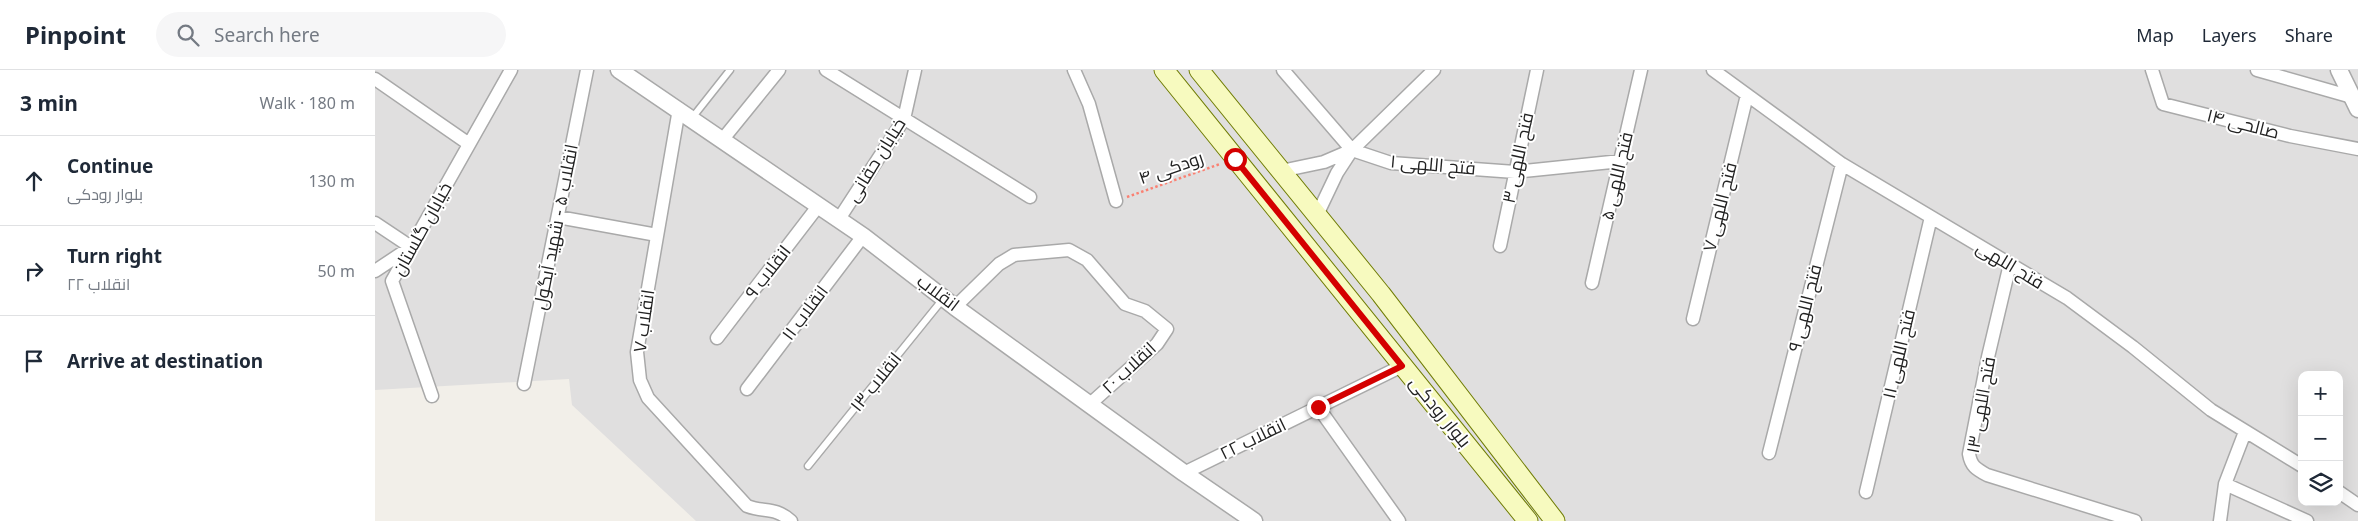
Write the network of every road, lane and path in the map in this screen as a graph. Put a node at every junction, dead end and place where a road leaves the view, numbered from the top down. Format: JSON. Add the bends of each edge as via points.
{"nodes":[{"id":1,"x":511,"y":70,"type":"edge"},
{"id":2,"x":587,"y":70,"type":"edge"},
{"id":3,"x":619,"y":70,"type":"edge"},
{"id":4,"x":730,"y":70,"type":"edge"},
{"id":5,"x":779,"y":70,"type":"edge"},
{"id":6,"x":826,"y":70,"type":"edge"},
{"id":7,"x":915,"y":70,"type":"edge"},
{"id":8,"x":1073,"y":70,"type":"edge"},
{"id":9,"x":1164,"y":70,"type":"edge"},
{"id":10,"x":1199,"y":70,"type":"edge"},
{"id":11,"x":1283,"y":70,"type":"edge"},
{"id":12,"x":1434,"y":70,"type":"edge"},
{"id":13,"x":1537,"y":70,"type":"edge"},
{"id":14,"x":1641,"y":70,"type":"edge"},
{"id":15,"x":1713,"y":70,"type":"edge"},
{"id":16,"x":2153,"y":70,"type":"edge"},
{"id":17,"x":2257,"y":70,"type":"edge"},
{"id":18,"x":2339,"y":70,"type":"edge"},
{"id":19,"x":375,"y":79,"type":"edge"},
{"id":20,"x":1747,"y":94,"type":"junction"},
{"id":21,"x":2355,"y":103,"type":"edge"},
{"id":22,"x":685,"y":114,"type":"junction"},
{"id":23,"x":904,"y":118,"type":"junction"},
{"id":24,"x":723,"y":139,"type":"junction"},
{"id":25,"x":469,"y":144,"type":"junction"},
{"id":26,"x":2358,"y":149,"type":"edge"},
{"id":27,"x":1352,"y":150,"type":"junction"},
{"id":28,"x":1235,"y":159,"type":"junction"},
{"id":29,"x":1621,"y":161,"type":"junction"},
{"id":30,"x":1842,"y":164,"type":"junction"},
{"id":31,"x":1281,"y":171,"type":"junction"},
{"id":32,"x":1515,"y":172,"type":"junction"},
{"id":33,"x":1030,"y":197,"type":"dead end"},
{"id":34,"x":1116,"y":201,"type":"joint"},
{"id":35,"x":819,"y":205,"type":"junction"},
{"id":36,"x":1317,"y":215,"type":"junction"},
{"id":37,"x":558,"y":217,"type":"junction"},
{"id":38,"x":1931,"y":217,"type":"junction"},
{"id":39,"x":839,"y":219,"type":"junction"},
{"id":40,"x":375,"y":222,"type":"edge"},
{"id":41,"x":657,"y":235,"type":"junction"},
{"id":42,"x":863,"y":236,"type":"junction"},
{"id":43,"x":1500,"y":246,"type":"dead end"},
{"id":44,"x":411,"y":248,"type":"junction"},
{"id":45,"x":2010,"y":264,"type":"junction"},
{"id":46,"x":375,"y":270,"type":"edge"},
{"id":47,"x":1592,"y":282,"type":"dead end"},
{"id":48,"x":949,"y":302,"type":"junction"},
{"id":49,"x":1693,"y":319,"type":"dead end"},
{"id":50,"x":717,"y":338,"type":"dead end"},
{"id":51,"x":1402,"y":366,"type":"junction"},
{"id":52,"x":524,"y":384,"type":"dead end"},
{"id":53,"x":747,"y":389,"type":"dead end"},
{"id":54,"x":432,"y":396,"type":"dead end"},
{"id":55,"x":1090,"y":404,"type":"junction"},
{"id":56,"x":1318,"y":407,"type":"junction"},
{"id":57,"x":2245,"y":432,"type":"junction"},
{"id":58,"x":1769,"y":452,"type":"dead end"},
{"id":59,"x":2298,"y":464,"type":"edge"},
{"id":60,"x":808,"y":466,"type":"dead end"},
{"id":61,"x":1184,"y":473,"type":"junction"},
{"id":62,"x":2225,"y":484,"type":"junction"},
{"id":63,"x":1866,"y":492,"type":"dead end"},
{"id":64,"x":2343,"y":495,"type":"edge"},
{"id":65,"x":2358,"y":505,"type":"edge"},
{"id":66,"x":759,"y":511,"type":"junction"},
{"id":67,"x":751,"y":521,"type":"edge"},
{"id":68,"x":791,"y":521,"type":"edge"},
{"id":69,"x":1254,"y":521,"type":"edge"},
{"id":70,"x":1399,"y":521,"type":"edge"},
{"id":71,"x":1528,"y":521,"type":"edge"},
{"id":72,"x":1555,"y":521,"type":"edge"},
{"id":73,"x":2135,"y":521,"type":"edge"},
{"id":74,"x":2220,"y":521,"type":"edge"},
{"id":75,"x":2307,"y":521,"type":"edge"}],
"edges":[{"from":1,"to":25,"type":"street","name":"خیابان گلستان"},
{"from":2,"to":37,"type":"street","name":"انقلاب ۵ - شهید آبگول"},
{"from":3,"to":22,"type":"street","name":"انقلاب"},
{"from":4,"to":22,"type":"lane"},
{"from":5,"to":24,"type":"street"},
{"from":6,"to":23,"type":"street"},
{"from":7,"to":23,"type":"street","name":"خیابان حقانی"},
{"from":8,"to":34,"type":"street","via":[[1089,104]]},
{"from":9,"to":28,"type":"main road","name":"بلوار رودکی"},
{"from":10,"to":31,"type":"main road","name":"بلوار رودکی"},
{"from":11,"to":27,"type":"street"},
{"from":12,"to":27,"type":"street"},
{"from":13,"to":32,"type":"street","name":"فتح اللهی ۳"},
{"from":14,"to":29,"type":"street","name":"فتح اللهی ۵"},
{"from":15,"to":20,"type":"street","name":"فتح اللهی"},
{"from":16,"to":26,"type":"street","name":"صالحی ۱۴","via":[[2163,104],[2289,136]]},
{"from":17,"to":21,"type":"street"},
{"from":18,"to":21,"type":"street"},
{"from":19,"to":25,"type":"street"},
{"from":20,"to":30,"type":"street","name":"فتح اللهی"},
{"from":20,"to":49,"type":"street","name":"فتح اللهی ۷"},
{"from":22,"to":24,"type":"street","name":"انقلاب"},
{"from":22,"to":41,"type":"street","name":"انقلاب ۷"},
{"from":23,"to":33,"type":"street"},
{"from":23,"to":39,"type":"street","name":"خیابان حقانی"},
{"from":24,"to":35,"type":"street","name":"انقلاب"},
{"from":25,"to":44,"type":"street","name":"خیابان گلستان"},
{"from":27,"to":31,"type":"street","via":[[1324,162]]},
{"from":27,"to":32,"type":"street","name":"فتح اللهی ۱","via":[[1391,164]]},
{"from":27,"to":36,"type":"street"},
{"from":28,"to":34,"type":"path","name":"رودکی ۴"},
{"from":28,"to":51,"type":"main road","name":"بلوار رودکی"},
{"from":29,"to":32,"type":"street","name":"فتح اللهی ۱"},
{"from":29,"to":47,"type":"street","name":"فتح اللهی ۵"},
{"from":30,"to":38,"type":"street","name":"فتح اللهی"},
{"from":30,"to":58,"type":"street","name":"فتح اللهی ۹"},
{"from":31,"to":36,"type":"main road","name":"بلوار رودکی"},
{"from":32,"to":43,"type":"street","name":"فتح اللهی ۳"},
{"from":35,"to":39,"type":"street","name":"انقلاب"},
{"from":35,"to":50,"type":"street","name":"انقلاب ۹"},
{"from":36,"to":72,"type":"main road","name":"بلوار رودکی"},
{"from":37,"to":41,"type":"street"},
{"from":37,"to":52,"type":"street","name":"انقلاب ۵ - شهید آبگول"},
{"from":38,"to":45,"type":"street","name":"فتح اللهی"},
{"from":38,"to":63,"type":"street","name":"فتح اللهی ۱۱"},
{"from":39,"to":42,"type":"street","name":"انقلاب"},
{"from":40,"to":44,"type":"street"},
{"from":41,"to":66,"type":"street","name":"انقلاب ۷","via":[[637,352],[640,380],[661,415],[747,506]]},
{"from":42,"to":48,"type":"street","name":"انقلاب"},
{"from":42,"to":53,"type":"street","name":"انقلاب ۱۱"},
{"from":44,"to":46,"type":"street"},
{"from":44,"to":54,"type":"street","name":"خیابان گلستان","via":[[392,281]]},
{"from":45,"to":57,"type":"street","name":"فتح اللهی","via":[[2067,298],[2133,346],[2211,410]]},
{"from":45,"to":73,"type":"street","name":"فتح اللهی ۱۳","via":[[1969,454],[1971,463],[1987,475]]},
{"from":48,"to":55,"type":"street","name":"انقلاب"},
{"from":48,"to":55,"type":"street","name":"انقلاب ۲۰","via":[[1014,255],[1069,250],[1087,260],[1125,304],[1145,311],[1167,329],[1157,344]]},
{"from":48,"to":60,"type":"lane","name":"انقلاب ۱۳"},
{"from":51,"to":56,"type":"street","name":"انقلاب ۲۲"},
{"from":51,"to":71,"type":"main road","name":"بلوار رودکی"},
{"from":55,"to":61,"type":"street","name":"انقلاب"},
{"from":56,"to":61,"type":"street","name":"انقلاب ۲۲"},
{"from":56,"to":70,"type":"street"},
{"from":57,"to":59,"type":"street","name":"فتح اللهی"},
{"from":57,"to":62,"type":"street"},
{"from":61,"to":69,"type":"street","name":"انقلاب"},
{"from":62,"to":74,"type":"street"},
{"from":62,"to":75,"type":"street"},
{"from":64,"to":65,"type":"street"},
{"from":66,"to":67,"type":"street"},
{"from":66,"to":68,"type":"street","name":"انقلاب ۷","via":[[782,512]]}]}
